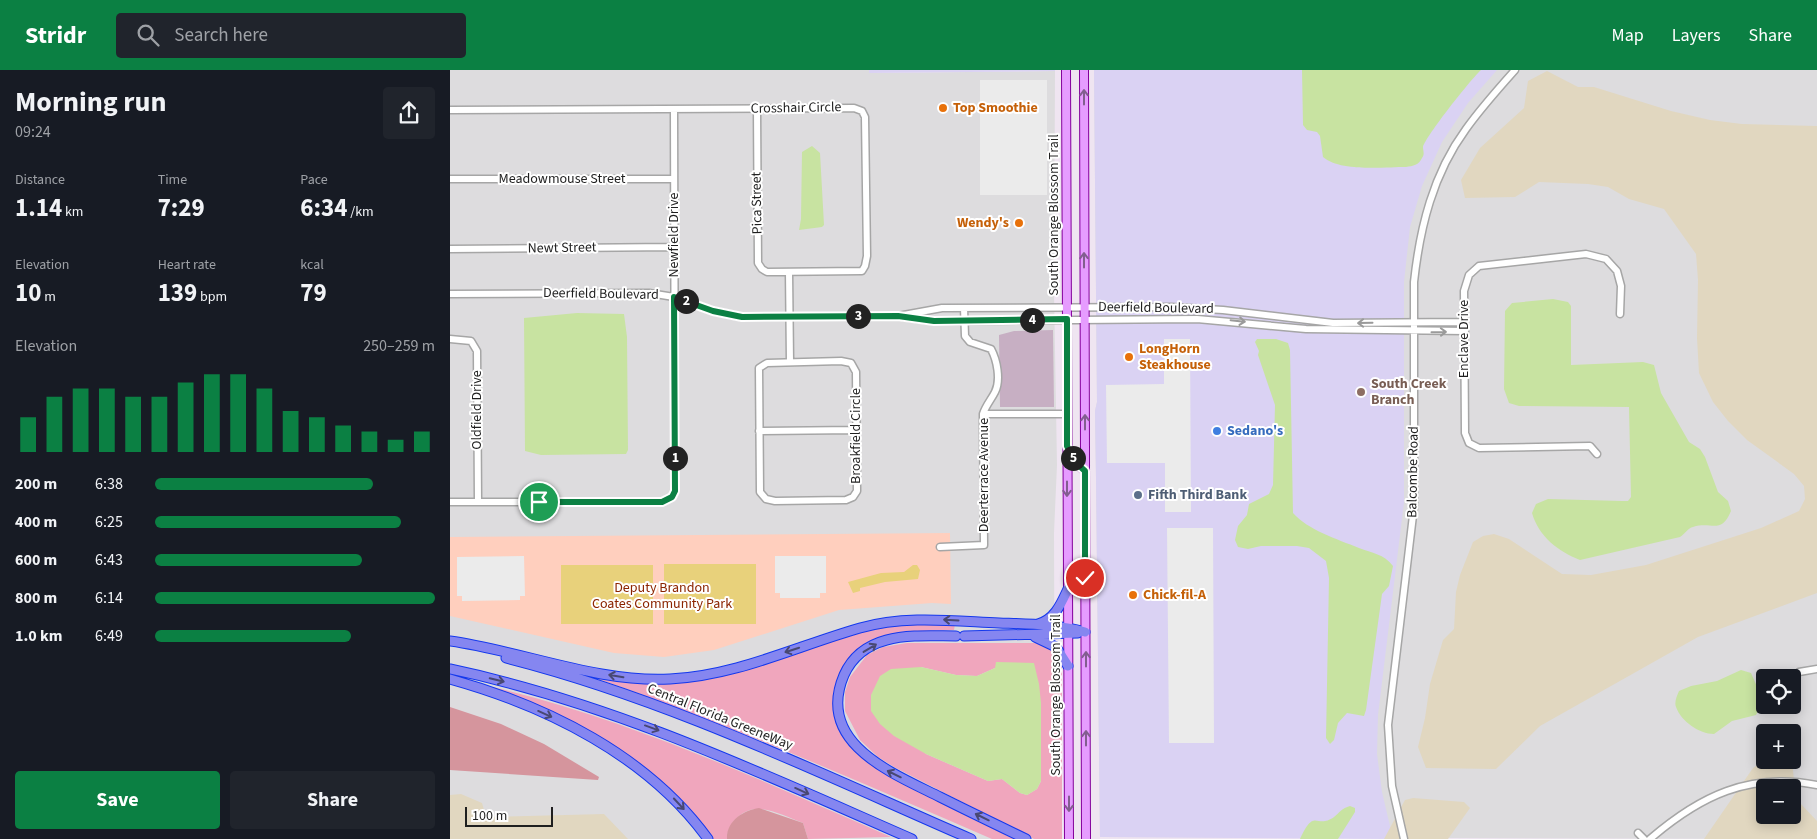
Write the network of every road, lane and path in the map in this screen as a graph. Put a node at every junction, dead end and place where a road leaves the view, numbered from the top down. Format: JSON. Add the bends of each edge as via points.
{"nodes":[{"id":1,"x":1066,"y":70,"type":"edge"},
{"id":2,"x":1075,"y":70,"type":"edge"},
{"id":3,"x":1514,"y":70,"type":"edge"},
{"id":4,"x":1084,"y":74,"type":"edge"},
{"id":5,"x":674,"y":109,"type":"junction"},
{"id":6,"x":757,"y":109,"type":"junction"},
{"id":7,"x":450,"y":110,"type":"edge"},
{"id":8,"x":450,"y":179,"type":"edge"},
{"id":9,"x":674,"y":179,"type":"junction"},
{"id":10,"x":674,"y":247,"type":"junction"},
{"id":11,"x":450,"y":249,"type":"edge"},
{"id":12,"x":788,"y":272,"type":"junction"},
{"id":13,"x":450,"y":294,"type":"edge"},
{"id":14,"x":674,"y":297,"type":"junction"},
{"id":15,"x":1084,"y":307,"type":"junction"},
{"id":16,"x":1197,"y":307,"type":"junction"},
{"id":17,"x":964,"y":308,"type":"junction"},
{"id":18,"x":1067,"y":308,"type":"junction"},
{"id":19,"x":1620,"y":314,"type":"dead end"},
{"id":20,"x":898,"y":316,"type":"junction"},
{"id":21,"x":789,"y":317,"type":"junction"},
{"id":22,"x":1067,"y":319,"type":"junction"},
{"id":23,"x":1084,"y":319,"type":"junction"},
{"id":24,"x":1197,"y":319,"type":"junction"},
{"id":25,"x":964,"y":321,"type":"junction"},
{"id":26,"x":1414,"y":322,"type":"junction"},
{"id":27,"x":1464,"y":322,"type":"junction"},
{"id":28,"x":1414,"y":332,"type":"junction"},
{"id":29,"x":1465,"y":332,"type":"junction"},
{"id":30,"x":450,"y":339,"type":"edge"},
{"id":31,"x":790,"y":362,"type":"junction"},
{"id":32,"x":983,"y":414,"type":"junction"},
{"id":33,"x":1067,"y":414,"type":"junction"},
{"id":34,"x":856,"y":430,"type":"junction"},
{"id":35,"x":759,"y":431,"type":"junction"},
{"id":36,"x":1067,"y":446,"type":"junction"},
{"id":37,"x":1597,"y":454,"type":"dead end"},
{"id":38,"x":1085,"y":471,"type":"junction"},
{"id":39,"x":450,"y":502,"type":"edge"},
{"id":40,"x":478,"y":502,"type":"junction"},
{"id":41,"x":940,"y":547,"type":"dead end"},
{"id":42,"x":1068,"y":589,"type":"junction"},
{"id":43,"x":1036,"y":624,"type":"junction"},
{"id":44,"x":1068,"y":630,"type":"junction"},
{"id":45,"x":1085,"y":632,"type":"junction"},
{"id":46,"x":1028,"y":635,"type":"junction"},
{"id":47,"x":450,"y":643,"type":"edge"},
{"id":48,"x":1068,"y":666,"type":"junction"},
{"id":49,"x":450,"y":668,"type":"edge"},
{"id":50,"x":1817,"y":669,"type":"edge"},
{"id":51,"x":1801,"y":672,"type":"edge"},
{"id":52,"x":450,"y":679,"type":"edge"},
{"id":53,"x":1817,"y":785,"type":"edge"},
{"id":54,"x":1638,"y":833,"type":"dead end"},
{"id":55,"x":708,"y":839,"type":"edge"},
{"id":56,"x":912,"y":839,"type":"edge"},
{"id":57,"x":971,"y":839,"type":"edge"},
{"id":58,"x":1026,"y":839,"type":"edge"},
{"id":59,"x":1069,"y":839,"type":"edge"},
{"id":60,"x":1086,"y":839,"type":"edge"},
{"id":61,"x":1404,"y":839,"type":"edge"},
{"id":62,"x":1644,"y":839,"type":"edge"},
{"id":63,"x":1650,"y":839,"type":"edge"}],
"edges":[{"from":1,"to":18,"type":"main road","name":"South Orange Blossom Trail"},
{"from":2,"to":4,"type":"main road"},
{"from":3,"to":26,"type":"street","name":"Balcombe Road","via":[[1465,130],[1444,165],[1429,201],[1414,282]]},
{"from":15,"to":4,"type":"main road","one_way":true},
{"from":5,"to":6,"type":"street","name":"Crosshair Circle"},
{"from":5,"to":7,"type":"street","name":"Crosshair Circle"},
{"from":5,"to":9,"type":"street","name":"Newfield Drive"},
{"from":6,"to":12,"type":"street","name":"Pica Street","via":[[758,263],[767,272]]},
{"from":6,"to":12,"type":"street","name":"Crosshair Circle","via":[[854,108],[862,111],[865,117],[865,266],[855,272]]},
{"from":8,"to":9,"type":"street","name":"Meadowmouse Street"},
{"from":9,"to":10,"type":"street","name":"Newfield Drive"},
{"from":10,"to":11,"type":"street","name":"Newt Street"},
{"from":10,"to":14,"type":"street","name":"Newfield Drive"},
{"from":12,"to":21,"type":"street"},
{"from":13,"to":14,"type":"street","name":"Deerfield Boulevard","via":[[649,293]]},
{"from":14,"to":21,"type":"street","name":"Deerfield Boulevard","via":[[742,317]]},
{"from":14,"to":40,"type":"street","name":"Newfield Drive","via":[[675,491],[672,497],[662,502]]},
{"from":15,"to":16,"type":"street","name":"Deerfield Boulevard"},
{"from":15,"to":18,"type":"street","name":"Deerfield Boulevard"},
{"from":15,"to":23,"type":"main road"},
{"from":16,"to":24,"type":"street"},
{"from":26,"to":16,"type":"street","name":"Deerfield Boulevard","one_way":true,"via":[[1333,323]]},
{"from":17,"to":18,"type":"street","name":"Deerfield Boulevard"},
{"from":17,"to":20,"type":"street","name":"Deerfield Boulevard","via":[[942,308]]},
{"from":17,"to":25,"type":"street","name":"Deerterrace Avenue"},
{"from":18,"to":22,"type":"main road","name":"South Orange Blossom Trail"},
{"from":19,"to":27,"type":"street","name":"Enclave Drive","via":[[1621,286],[1617,271],[1606,259],[1586,254],[1479,266],[1469,275],[1464,292]]},
{"from":20,"to":21,"type":"street","name":"Deerfield Boulevard"},
{"from":20,"to":25,"type":"street","name":"Deerfield Boulevard"},
{"from":21,"to":31,"type":"street"},
{"from":22,"to":23,"type":"street","name":"Deerfield Boulevard"},
{"from":22,"to":25,"type":"street","name":"Deerfield Boulevard"},
{"from":22,"to":33,"type":"main road","name":"South Orange Blossom Trail"},
{"from":23,"to":24,"type":"street","name":"Deerfield Boulevard"},
{"from":38,"to":23,"type":"main road","one_way":true},
{"from":24,"to":28,"type":"street","name":"Deerfield Boulevard","one_way":true,"via":[[1306,330]]},
{"from":25,"to":32,"type":"street","name":"Deerterrace Avenue","via":[[965,336],[970,342],[992,349],[998,362],[996,391]]},
{"from":26,"to":27,"type":"street","name":"Deerfield Boulevard"},
{"from":26,"to":28,"type":"street","name":"Balcombe Road"},
{"from":27,"to":29,"type":"street","name":"Enclave Drive"},
{"from":28,"to":29,"type":"street","name":"Deerfield Boulevard","one_way":true},
{"from":28,"to":61,"type":"street","name":"Balcombe Road","via":[[1414,507],[1388,725],[1392,786]]},
{"from":29,"to":37,"type":"street","name":"Enclave Drive","via":[[1465,433],[1469,444],[1479,448],[1590,446]]},
{"from":30,"to":40,"type":"street","name":"Oldfield Drive","via":[[471,341],[477,351]]},
{"from":31,"to":34,"type":"street","name":"Broakfield Circle","via":[[851,363],[856,372]]},
{"from":31,"to":35,"type":"street","name":"Broakfield Circle","via":[[767,363],[759,368]]},
{"from":32,"to":33,"type":"street"},
{"from":32,"to":41,"type":"street","name":"Deerterrace Avenue","via":[[984,545]]},
{"from":33,"to":36,"type":"main road","name":"South Orange Blossom Trail"},
{"from":34,"to":35,"type":"street"},
{"from":34,"to":35,"type":"street","name":"Broakfield Circle","via":[[857,491],[853,497],[846,500],[775,501],[766,499],[760,492]]},
{"from":36,"to":38,"type":"main road","via":[[1074,461]]},
{"from":36,"to":42,"type":"main road","name":"South Orange Blossom Trail","one_way":true},
{"from":38,"to":45,"type":"main road"},
{"from":39,"to":40,"type":"street","name":"Newfield Drive"},
{"from":42,"to":43,"type":"highway","via":[[1055,613]]},
{"from":42,"to":44,"type":"main road","name":"South Orange Blossom Trail"},
{"from":43,"to":44,"type":"highway"},
{"from":43,"to":47,"type":"highway","one_way":true,"via":[[941,620],[889,622],[732,669],[670,679],[600,674]]},
{"from":44,"to":45,"type":"highway"},
{"from":44,"to":46,"type":"highway"},
{"from":44,"to":48,"type":"main road","name":"South Orange Blossom Trail"},
{"from":60,"to":45,"type":"main road","one_way":true},
{"from":46,"to":48,"type":"highway","via":[[1044,639],[1056,647]]},
{"from":58,"to":46,"type":"highway","one_way":true,"via":[[884,769],[852,741],[841,721],[838,697],[850,664],[878,642],[892,638]]},
{"from":47,"to":57,"type":"highway","name":"Central Florida GreeneWay","via":[[554,671],[660,706]]},
{"from":48,"to":59,"type":"main road","name":"South Orange Blossom Trail","one_way":true},
{"from":49,"to":56,"type":"highway","one_way":true,"via":[[547,693],[659,731]]},
{"from":50,"to":51,"type":"street"},
{"from":52,"to":55,"type":"highway","one_way":true,"via":[[545,714],[606,747],[658,784]]},
{"from":53,"to":63,"type":"street","via":[[1797,781],[1731,788],[1677,816]]},
{"from":54,"to":62,"type":"street"}]}
